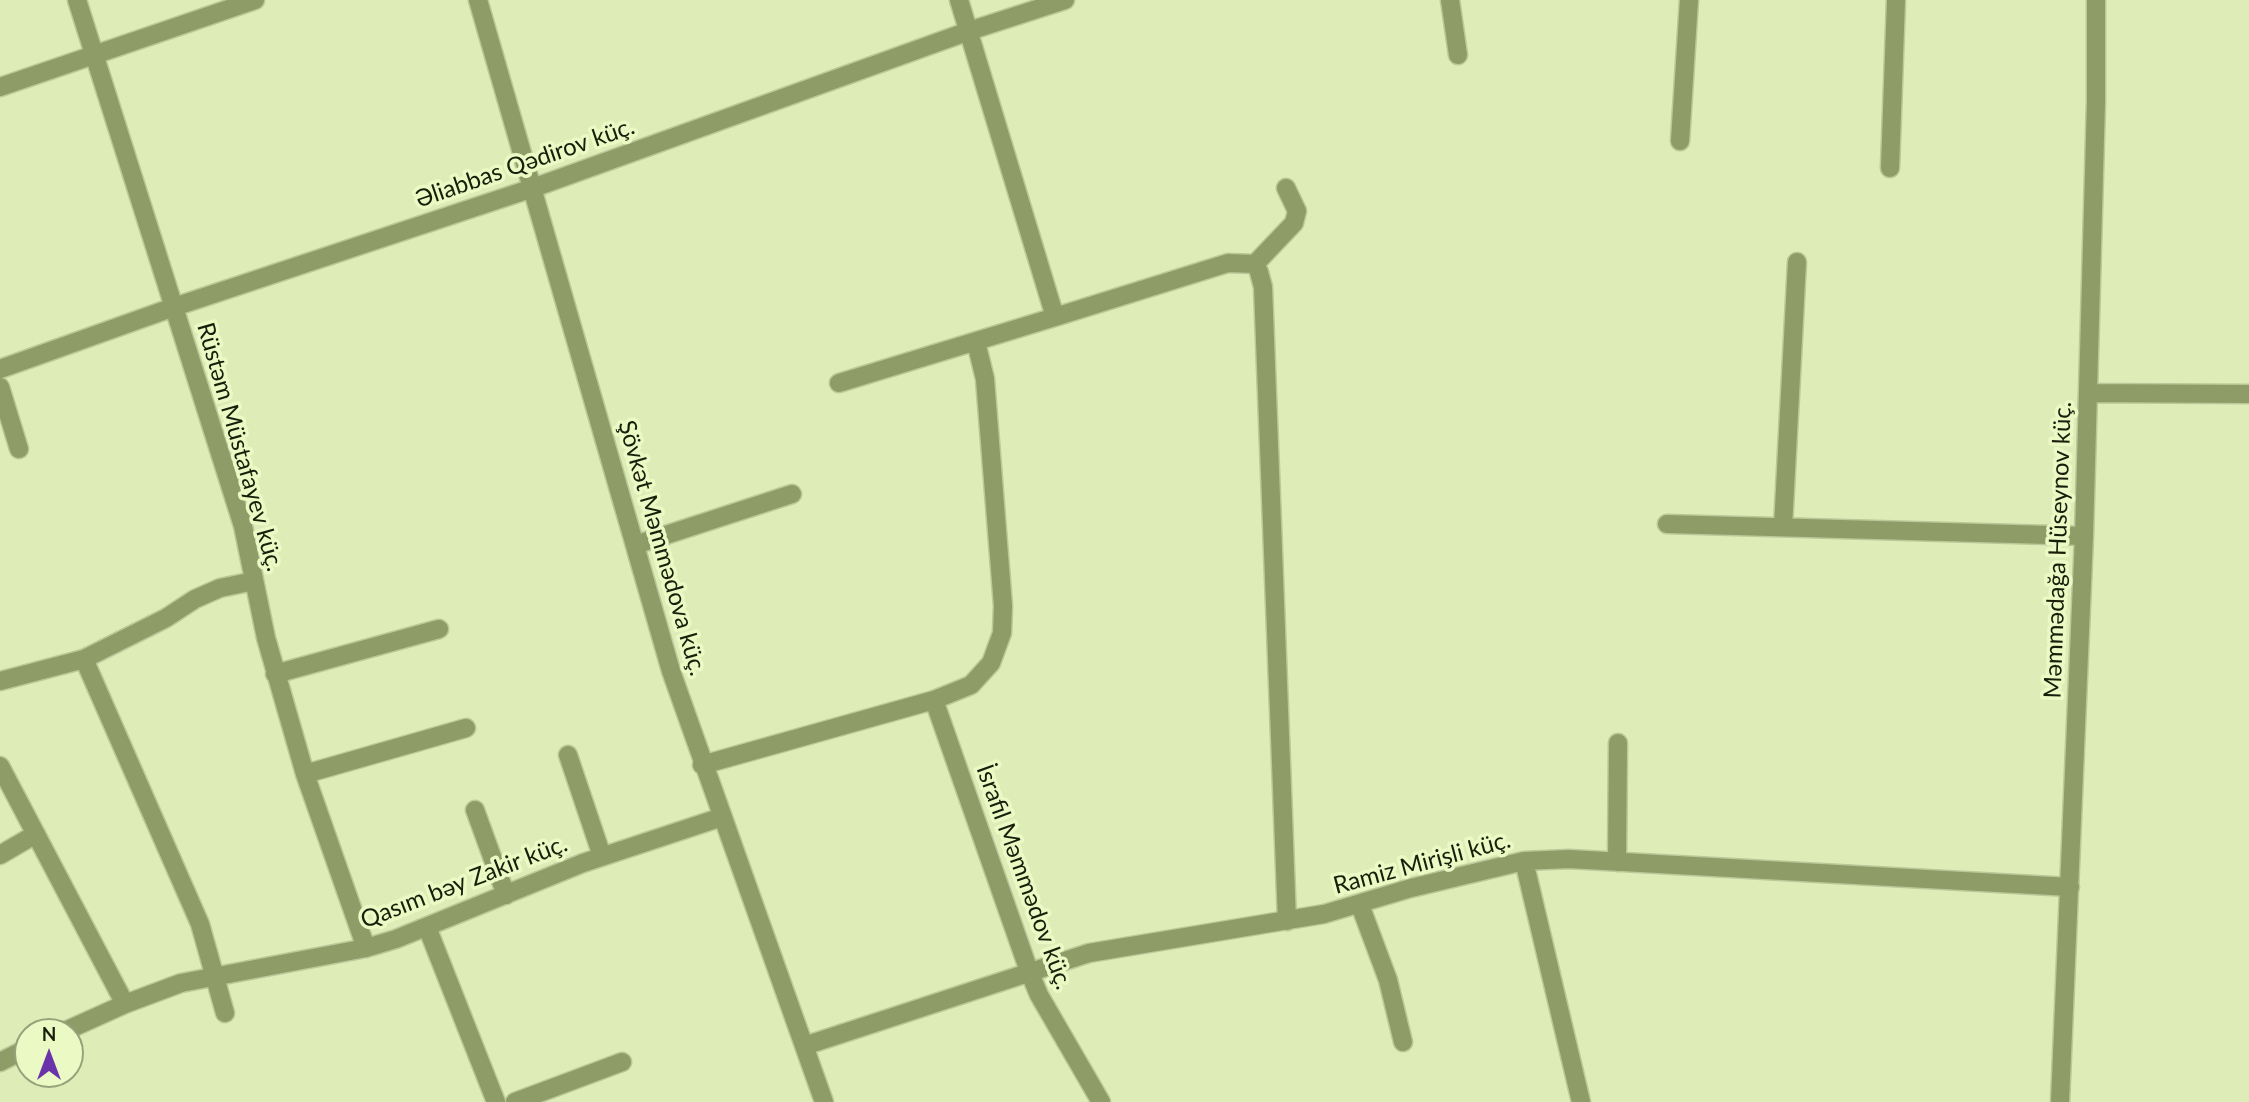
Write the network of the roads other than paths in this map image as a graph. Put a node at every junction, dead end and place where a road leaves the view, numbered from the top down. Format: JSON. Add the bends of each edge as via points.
{"nodes":[{"id":1,"x":77,"y":0,"type":"edge"},
{"id":2,"x":255,"y":0,"type":"edge"},
{"id":3,"x":478,"y":0,"type":"edge"},
{"id":4,"x":959,"y":0,"type":"edge"},
{"id":5,"x":1065,"y":0,"type":"edge"},
{"id":6,"x":1450,"y":0,"type":"edge"},
{"id":7,"x":1689,"y":0,"type":"edge"},
{"id":8,"x":1896,"y":0,"type":"edge"},
{"id":9,"x":2096,"y":0,"type":"edge"},
{"id":10,"x":968,"y":31,"type":"junction"},
{"id":11,"x":1458,"y":55,"type":"dead end"},
{"id":12,"x":94,"y":56,"type":"junction"},
{"id":13,"x":0,"y":88,"type":"edge"},
{"id":14,"x":1680,"y":141,"type":"dead end"},
{"id":15,"x":1890,"y":168,"type":"dead end"},
{"id":16,"x":533,"y":188,"type":"junction"},
{"id":17,"x":1286,"y":188,"type":"dead end"},
{"id":18,"x":1797,"y":262,"type":"dead end"},
{"id":19,"x":1255,"y":264,"type":"junction"},
{"id":20,"x":174,"y":307,"type":"junction"},
{"id":21,"x":1055,"y":317,"type":"junction"},
{"id":22,"x":976,"y":342,"type":"junction"},
{"id":23,"x":0,"y":369,"type":"edge"},
{"id":24,"x":839,"y":383,"type":"dead end"},
{"id":25,"x":0,"y":387,"type":"edge"},
{"id":26,"x":2088,"y":393,"type":"junction"},
{"id":27,"x":2249,"y":394,"type":"edge"},
{"id":28,"x":19,"y":449,"type":"dead end"},
{"id":29,"x":792,"y":494,"type":"dead end"},
{"id":30,"x":1667,"y":524,"type":"dead end"},
{"id":31,"x":1783,"y":527,"type":"junction"},
{"id":32,"x":2084,"y":536,"type":"junction"},
{"id":33,"x":635,"y":545,"type":"junction"},
{"id":34,"x":254,"y":581,"type":"junction"},
{"id":35,"x":439,"y":629,"type":"dead end"},
{"id":36,"x":85,"y":659,"type":"junction"},
{"id":37,"x":275,"y":674,"type":"junction"},
{"id":38,"x":0,"y":681,"type":"edge"},
{"id":39,"x":934,"y":700,"type":"junction"},
{"id":40,"x":466,"y":728,"type":"dead end"},
{"id":41,"x":1618,"y":743,"type":"dead end"},
{"id":42,"x":568,"y":755,"type":"dead end"},
{"id":43,"x":702,"y":765,"type":"junction"},
{"id":44,"x":0,"y":766,"type":"edge"},
{"id":45,"x":305,"y":774,"type":"junction"},
{"id":46,"x":475,"y":810,"type":"dead end"},
{"id":47,"x":722,"y":817,"type":"junction"},
{"id":48,"x":36,"y":834,"type":"junction"},
{"id":49,"x":0,"y":855,"type":"edge"},
{"id":50,"x":603,"y":856,"type":"junction"},
{"id":51,"x":1524,"y":861,"type":"junction"},
{"id":52,"x":1617,"y":862,"type":"junction"},
{"id":53,"x":2070,"y":887,"type":"junction"},
{"id":54,"x":506,"y":895,"type":"junction"},
{"id":55,"x":1360,"y":905,"type":"junction"},
{"id":56,"x":1287,"y":921,"type":"junction"},
{"id":57,"x":427,"y":927,"type":"junction"},
{"id":58,"x":366,"y":948,"type":"junction"},
{"id":59,"x":1029,"y":971,"type":"junction"},
{"id":60,"x":215,"y":975,"type":"junction"},
{"id":61,"x":125,"y":1004,"type":"junction"},
{"id":62,"x":225,"y":1013,"type":"dead end"},
{"id":63,"x":84,"y":1023,"type":"edge"},
{"id":64,"x":1403,"y":1042,"type":"dead end"},
{"id":65,"x":804,"y":1046,"type":"junction"},
{"id":66,"x":622,"y":1062,"type":"dead end"},
{"id":67,"x":496,"y":1102,"type":"edge"},
{"id":68,"x":516,"y":1102,"type":"edge"},
{"id":69,"x":824,"y":1102,"type":"edge"},
{"id":70,"x":1101,"y":1102,"type":"edge"},
{"id":71,"x":1581,"y":1102,"type":"edge"},
{"id":72,"x":2060,"y":1102,"type":"edge"}],
"edges":[{"from":1,"to":12,"type":"street","name":"Rüstəm Müstafayev küç."},
{"from":2,"to":12,"type":"street"},
{"from":3,"to":16,"type":"street","name":"Şövkət Məmmədova küç."},
{"from":4,"to":10,"type":"street"},
{"from":5,"to":10,"type":"street","name":"Əliabbas Qədirov küç."},
{"from":6,"to":11,"type":"street"},
{"from":7,"to":14,"type":"street"},
{"from":8,"to":15,"type":"street"},
{"from":9,"to":26,"type":"street","name":"Məmmədağa Hüseynov küç."},
{"from":10,"to":16,"type":"street","name":"Əliabbas Qədirov küç."},
{"from":10,"to":21,"type":"street"},
{"from":12,"to":13,"type":"street"},
{"from":12,"to":20,"type":"street","name":"Rüstəm Müstafayev küç."},
{"from":16,"to":20,"type":"street","name":"Əliabbas Qədirov küç."},
{"from":16,"to":33,"type":"street","name":"Şövkət Məmmədova küç."},
{"from":17,"to":19,"type":"street","via":[[1297,211],[1294,223]]},
{"from":18,"to":31,"type":"street"},
{"from":19,"to":21,"type":"street","via":[[1228,262]]},
{"from":19,"to":56,"type":"street","via":[[1263,287]]},
{"from":20,"to":23,"type":"street","name":"Əliabbas Qədirov küç."},
{"from":20,"to":34,"type":"street","name":"Rüstəm Müstafayev küç.","via":[[243,526]]},
{"from":21,"to":22,"type":"street"},
{"from":22,"to":24,"type":"street"},
{"from":22,"to":39,"type":"street","via":[[985,379],[1002,633],[991,663],[971,685]]},
{"from":25,"to":28,"type":"street"},
{"from":26,"to":27,"type":"street"},
{"from":26,"to":32,"type":"street","name":"Məmmədağa Hüseynov küç."},
{"from":29,"to":33,"type":"street"},
{"from":30,"to":31,"type":"street"},
{"from":31,"to":32,"type":"street"},
{"from":32,"to":53,"type":"street","name":"Məmmədağa Hüseynov küç."},
{"from":33,"to":43,"type":"street","name":"Şövkət Məmmədova küç."},
{"from":34,"to":36,"type":"street","via":[[219,588],[195,599]]},
{"from":34,"to":37,"type":"street","name":"Rüstəm Müstafayev küç."},
{"from":35,"to":37,"type":"street"},
{"from":36,"to":38,"type":"street"},
{"from":36,"to":60,"type":"street","via":[[200,924]]},
{"from":37,"to":45,"type":"street","name":"Rüstəm Müstafayev küç."},
{"from":39,"to":43,"type":"street"},
{"from":39,"to":59,"type":"street","name":"İsrafil Məmmədov küç."},
{"from":40,"to":45,"type":"street"},
{"from":41,"to":52,"type":"street"},
{"from":42,"to":50,"type":"street"},
{"from":43,"to":47,"type":"street","name":"Şövkət Məmmədova küç."},
{"from":44,"to":48,"type":"street"},
{"from":45,"to":58,"type":"street","name":"Rüstəm Müstafayev küç."},
{"from":46,"to":54,"type":"street"},
{"from":47,"to":50,"type":"street","name":"Qasım bəy Zakir küç."},
{"from":47,"to":65,"type":"street","name":"Şövkət Məmmədova küç."},
{"from":48,"to":49,"type":"street"},
{"from":48,"to":61,"type":"street"},
{"from":50,"to":54,"type":"street","name":"Qasım bəy Zakir küç."},
{"from":51,"to":52,"type":"street","name":"Ramiz Mirişli küç."},
{"from":51,"to":55,"type":"street","name":"Ramiz Mirişli küç."},
{"from":51,"to":71,"type":"street"},
{"from":52,"to":53,"type":"street","name":"Ramiz Mirişli küç."},
{"from":53,"to":72,"type":"street","name":"Məmmədağa Hüseynov küç."},
{"from":54,"to":57,"type":"street","name":"Qasım bəy Zakir küç."},
{"from":55,"to":56,"type":"street","name":"Ramiz Mirişli küç."},
{"from":55,"to":64,"type":"street","via":[[1388,980]]},
{"from":56,"to":59,"type":"street","name":"Ramiz Mirişli küç.","via":[[1089,953]]},
{"from":57,"to":58,"type":"street","name":"Qasım bəy Zakir küç."},
{"from":57,"to":67,"type":"street"},
{"from":58,"to":60,"type":"street","name":"Qasım bəy Zakir küç."},
{"from":59,"to":65,"type":"street","name":"Ramiz Mirişli küç."},
{"from":59,"to":70,"type":"street","name":"İsrafil Məmmədov küç."},
{"from":60,"to":61,"type":"street","name":"Qasım bəy Zakir küç."},
{"from":60,"to":62,"type":"street"},
{"from":61,"to":63,"type":"street","name":"Qasım bəy Zakir küç."},
{"from":65,"to":69,"type":"street","name":"Şövkət Məmmədova küç."},
{"from":66,"to":68,"type":"street"}]}
